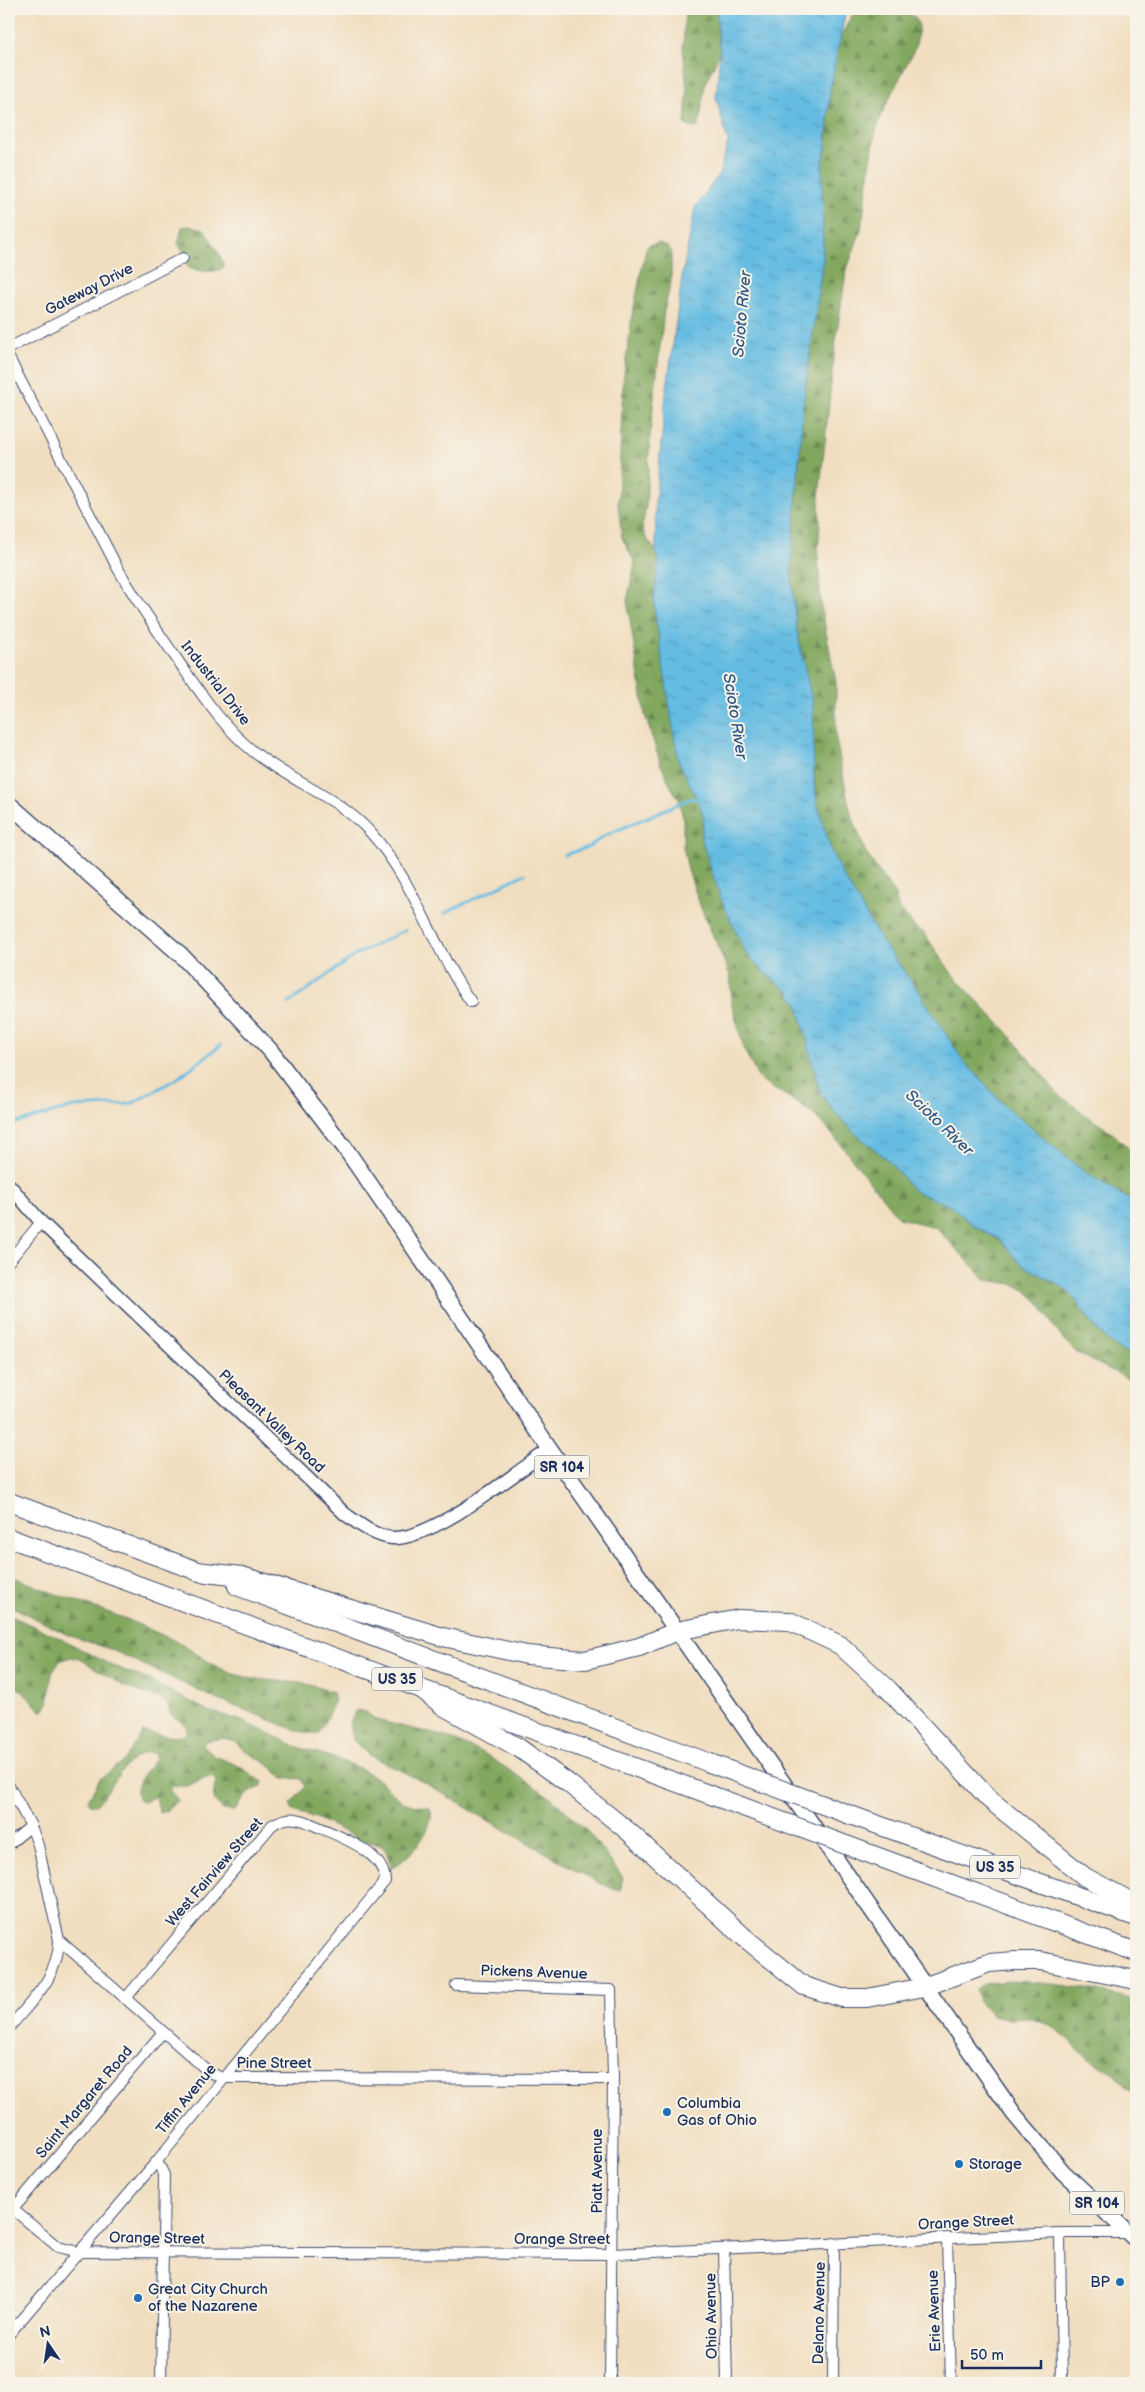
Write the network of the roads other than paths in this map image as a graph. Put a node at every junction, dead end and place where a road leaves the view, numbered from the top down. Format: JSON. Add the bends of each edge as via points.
{"nodes":[{"id":1,"x":183,"y":258,"type":"dead end"},
{"id":2,"x":9,"y":348,"type":"edge"},
{"id":3,"x":9,"y":358,"type":"edge"},
{"id":4,"x":9,"y":804,"type":"edge"},
{"id":5,"x":471,"y":1002,"type":"dead end"},
{"id":6,"x":9,"y":1185,"type":"edge"},
{"id":7,"x":41,"y":1222,"type":"junction"},
{"id":8,"x":9,"y":1261,"type":"edge"},
{"id":9,"x":550,"y":1449,"type":"junction"},
{"id":10,"x":9,"y":1502,"type":"edge"},
{"id":11,"x":9,"y":1538,"type":"edge"},
{"id":12,"x":196,"y":1571,"type":"junction"},
{"id":13,"x":678,"y":1631,"type":"junction"},
{"id":14,"x":419,"y":1687,"type":"junction"},
{"id":15,"x":9,"y":1786,"type":"edge"},
{"id":16,"x":31,"y":1826,"type":"junction"},
{"id":17,"x":9,"y":1844,"type":"edge"},
{"id":18,"x":385,"y":1880,"type":"joint"},
{"id":19,"x":1136,"y":1904,"type":"edge"},
{"id":20,"x":1136,"y":1917,"type":"edge"},
{"id":21,"x":59,"y":1940,"type":"junction"},
{"id":22,"x":1136,"y":1952,"type":"edge"},
{"id":23,"x":1136,"y":1980,"type":"edge"},
{"id":24,"x":456,"y":1985,"type":"dead end"},
{"id":25,"x":924,"y":1987,"type":"junction"},
{"id":26,"x":611,"y":1990,"type":"joint"},
{"id":27,"x":125,"y":1999,"type":"junction"},
{"id":28,"x":9,"y":2028,"type":"edge"},
{"id":29,"x":163,"y":2032,"type":"junction"},
{"id":30,"x":222,"y":2078,"type":"junction"},
{"id":31,"x":613,"y":2079,"type":"junction"},
{"id":32,"x":156,"y":2161,"type":"junction"},
{"id":33,"x":10,"y":2210,"type":"edge"},
{"id":34,"x":1060,"y":2233,"type":"junction"},
{"id":35,"x":1134,"y":2235,"type":"edge"},
{"id":36,"x":947,"y":2238,"type":"junction"},
{"id":37,"x":834,"y":2243,"type":"junction"},
{"id":38,"x":724,"y":2249,"type":"junction"},
{"id":39,"x":79,"y":2252,"type":"junction"},
{"id":40,"x":163,"y":2254,"type":"junction"},
{"id":41,"x":612,"y":2254,"type":"junction"},
{"id":42,"x":9,"y":2334,"type":"edge"},
{"id":43,"x":161,"y":2383,"type":"edge"},
{"id":44,"x":610,"y":2383,"type":"edge"},
{"id":45,"x":727,"y":2383,"type":"edge"},
{"id":46,"x":833,"y":2383,"type":"edge"},
{"id":47,"x":951,"y":2383,"type":"edge"},
{"id":48,"x":1062,"y":2383,"type":"edge"}],
"edges":[{"from":1,"to":2,"type":"street","name":"Gateway Drive"},
{"from":3,"to":5,"type":"street","name":"Industrial Drive","via":[[117,567],[193,681],[226,725],[252,750],[279,770],[332,800],[371,832],[397,868],[451,973]]},
{"from":4,"to":9,"type":"main road","number":"SR 104","via":[[181,955],[270,1050],[351,1156]]},
{"from":6,"to":7,"type":"street","name":"Pleasant Valley Road"},
{"from":7,"to":8,"type":"street"},
{"from":7,"to":9,"type":"street","name":"Pleasant Valley Road","via":[[345,1514],[364,1528],[390,1538],[428,1530]]},
{"from":9,"to":13,"type":"main road","number":"SR 104"},
{"from":10,"to":12,"type":"highway","number":"US 35"},
{"from":11,"to":14,"type":"highway","number":"US 35"},
{"from":12,"to":13,"type":"highway","via":[[242,1576],[443,1637],[527,1655],[585,1660],[639,1647]]},
{"from":12,"to":20,"type":"highway","number":"US 35","bridge":true,"via":[[853,1816]]},
{"from":13,"to":19,"type":"highway","via":[[738,1618],[789,1621],[840,1645],[888,1689],[989,1799],[1086,1877]]},
{"from":13,"to":25,"type":"main road","number":"SR 104"},
{"from":14,"to":22,"type":"highway","number":"US 35","bridge":true},
{"from":14,"to":25,"type":"highway","via":[[443,1706],[519,1748],[568,1783],[628,1831],[745,1938],[804,1986],[823,1994],[850,1998]]},
{"from":15,"to":16,"type":"street"},
{"from":16,"to":17,"type":"street"},
{"from":16,"to":21,"type":"street"},
{"from":18,"to":27,"type":"street","name":"West Fairview Street","via":[[385,1870],[370,1852],[297,1818],[283,1818],[272,1825]]},
{"from":18,"to":30,"type":"street","name":"Tiffin Avenue"},
{"from":21,"to":27,"type":"street","name":"Pine Street"},
{"from":21,"to":28,"type":"street","via":[[59,1953],[52,1974]]},
{"from":23,"to":25,"type":"highway","via":[[1040,1961],[1015,1961],[989,1963]]},
{"from":24,"to":26,"type":"street","name":"Pickens Avenue"},
{"from":25,"to":35,"type":"main road","number":"SR 104","via":[[1036,2142],[1063,2172]]},
{"from":26,"to":31,"type":"street","name":"Piatt Avenue"},
{"from":27,"to":29,"type":"street","name":"Pine Street"},
{"from":29,"to":30,"type":"street","name":"Pine Street","via":[[209,2072]]},
{"from":29,"to":33,"type":"street","name":"Saint Margaret Road"},
{"from":30,"to":31,"type":"street","name":"Pine Street"},
{"from":30,"to":32,"type":"street","name":"Tiffin Avenue"},
{"from":31,"to":41,"type":"street","name":"Piatt Avenue"},
{"from":32,"to":39,"type":"street","name":"Tiffin Avenue"},
{"from":32,"to":40,"type":"street","via":[[164,2176]]},
{"from":33,"to":39,"type":"street","name":"Orange Street","via":[[58,2247]]},
{"from":34,"to":35,"type":"street","name":"Orange Street"},
{"from":34,"to":36,"type":"street","name":"Orange Street"},
{"from":34,"to":48,"type":"street"},
{"from":36,"to":37,"type":"street","name":"Orange Street"},
{"from":36,"to":47,"type":"street","name":"Erie Avenue"},
{"from":37,"to":38,"type":"street","name":"Orange Street"},
{"from":37,"to":46,"type":"street","name":"Delano Avenue"},
{"from":38,"to":41,"type":"street","name":"Orange Street"},
{"from":38,"to":45,"type":"street","name":"Ohio Avenue"},
{"from":39,"to":40,"type":"street","name":"Orange Street"},
{"from":39,"to":42,"type":"street","name":"Tiffin Avenue"},
{"from":40,"to":41,"type":"street","name":"Orange Street"},
{"from":40,"to":43,"type":"street"},
{"from":41,"to":44,"type":"street","name":"Piatt Avenue"}]}
